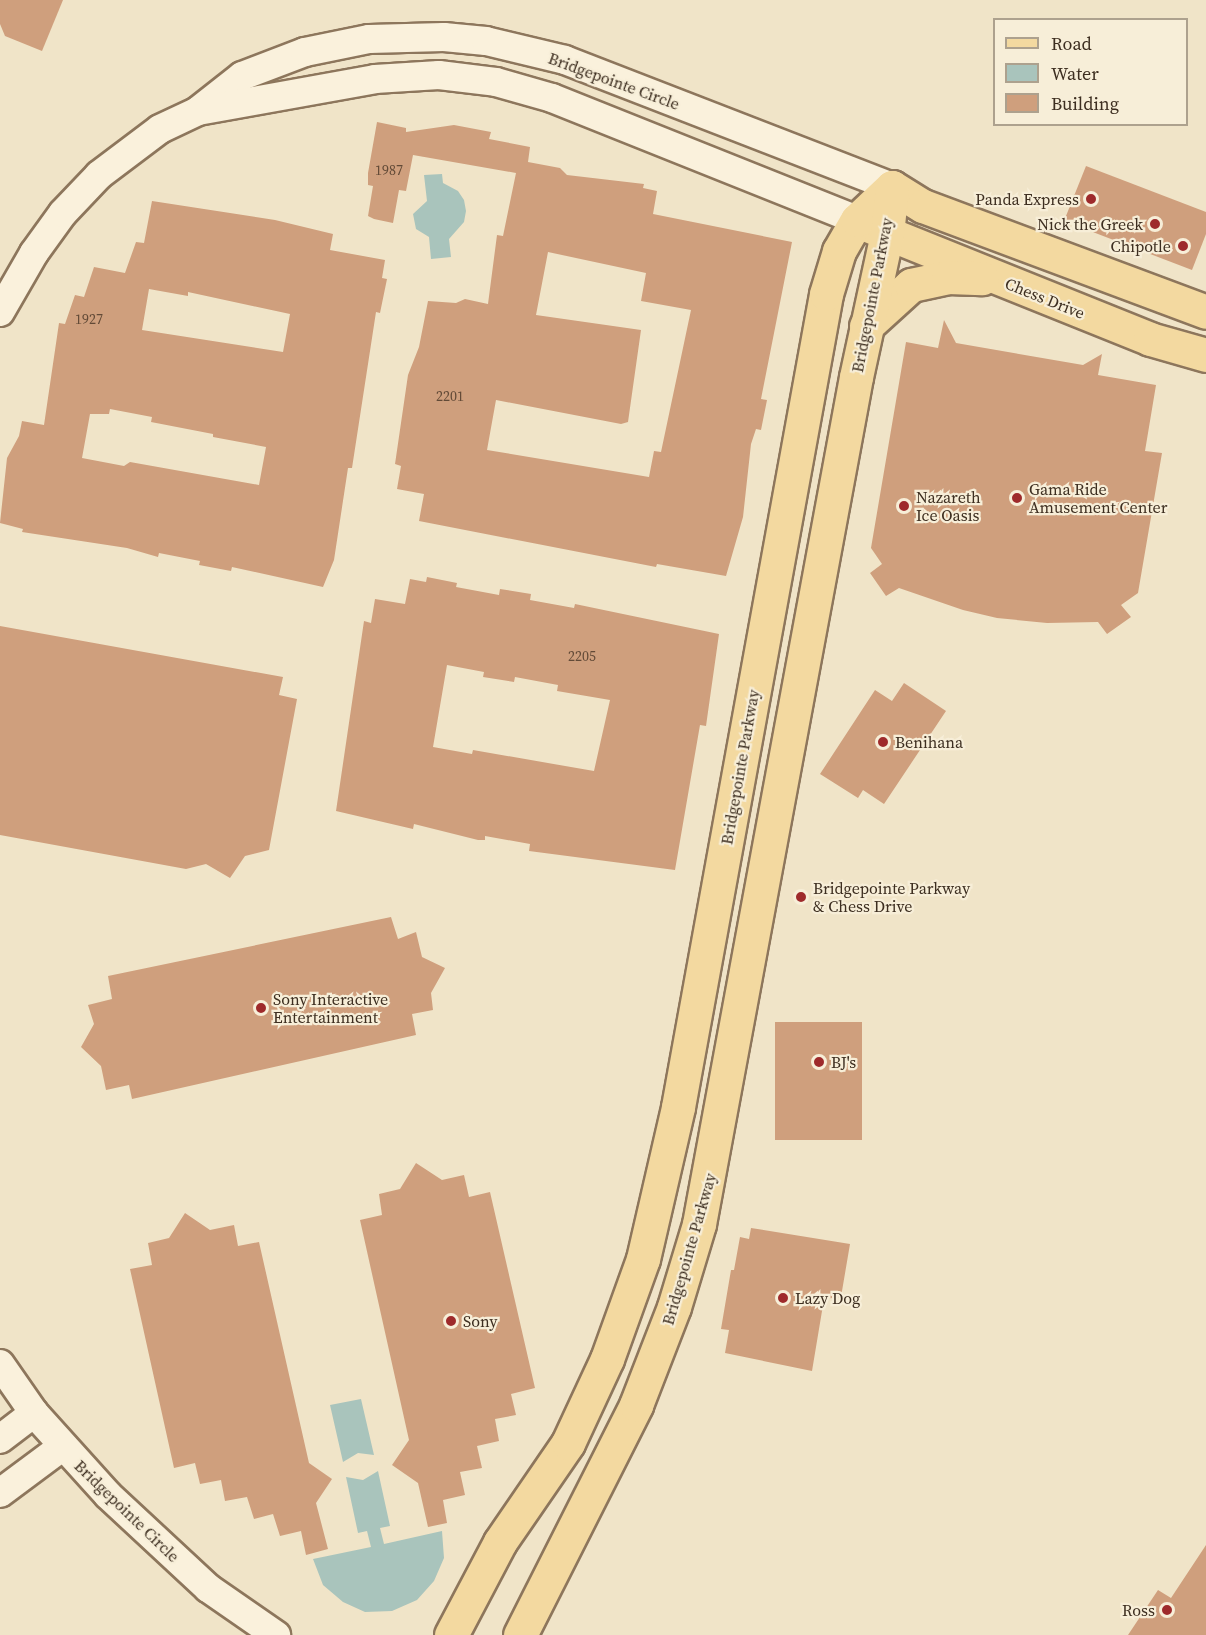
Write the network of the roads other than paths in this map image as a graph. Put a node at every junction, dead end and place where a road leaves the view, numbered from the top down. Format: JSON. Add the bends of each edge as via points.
{"nodes":[{"id":1,"x":528,"y":51,"type":"junction"},
{"id":2,"x":336,"y":87,"type":"junction"},
{"id":3,"x":198,"y":111,"type":"junction"},
{"id":4,"x":892,"y":187,"type":"junction"},
{"id":5,"x":857,"y":220,"type":"junction"},
{"id":6,"x":887,"y":234,"type":"junction"},
{"id":7,"x":998,"y":279,"type":"junction"},
{"id":8,"x":0,"y":312,"type":"edge"},
{"id":9,"x":1206,"y":312,"type":"edge"},
{"id":10,"x":866,"y":326,"type":"junction"},
{"id":11,"x":1206,"y":355,"type":"edge"},
{"id":12,"x":0,"y":1364,"type":"edge"},
{"id":13,"x":34,"y":1413,"type":"junction"},
{"id":14,"x":0,"y":1439,"type":"edge"},
{"id":15,"x":62,"y":1447,"type":"junction"},
{"id":16,"x":0,"y":1493,"type":"edge"},
{"id":17,"x":276,"y":1635,"type":"edge"},
{"id":18,"x":451,"y":1635,"type":"edge"},
{"id":19,"x":520,"y":1635,"type":"edge"}],
"edges":[{"from":1,"to":2,"type":"street","via":[[396,52],[353,59],[337,71]]},
{"from":1,"to":3,"type":"street","name":"Bridgepointe Circle","via":[[444,37],[369,39],[305,52],[242,76]]},
{"from":1,"to":4,"type":"street","name":"Bridgepointe Circle","via":[[565,60]]},
{"from":2,"to":3,"type":"street","name":"Bridgepointe Circle"},
{"from":2,"to":5,"type":"street","name":"Bridgepointe Circle","via":[[375,79],[439,75],[496,82],[552,98]]},
{"from":3,"to":8,"type":"street","name":"Bridgepointe Circle","via":[[138,144],[87,188],[40,243]]},
{"from":4,"to":5,"type":"main road","name":"Bridgepointe Parkway"},
{"from":4,"to":6,"type":"main road","name":"Bridgepointe Parkway"},
{"from":4,"to":9,"type":"main road","via":[[923,206]]},
{"from":5,"to":6,"type":"main road","name":"Bridgepointe Circle"},
{"from":5,"to":18,"type":"main road","name":"Bridgepointe Parkway","via":[[839,250],[826,294],[678,1107],[645,1250],[617,1334],[571,1437],[547,1478],[500,1542]]},
{"from":6,"to":7,"type":"main road","name":"Chess Drive"},
{"from":6,"to":10,"type":"main road","name":"Bridgepointe Parkway"},
{"from":7,"to":10,"type":"main road","via":[[948,277],[911,285]]},
{"from":7,"to":11,"type":"main road","name":"Chess Drive","via":[[1150,339]]},
{"from":10,"to":19,"type":"main road","name":"Bridgepointe Parkway","via":[[699,1224],[669,1323],[636,1405]]},
{"from":12,"to":13,"type":"street","name":"Bridgepointe Circle"},
{"from":13,"to":14,"type":"street"},
{"from":13,"to":15,"type":"street","name":"Bridgepointe Circle"},
{"from":15,"to":16,"type":"street"},
{"from":15,"to":17,"type":"street","name":"Bridgepointe Circle","via":[[108,1496],[208,1588]]}]}
